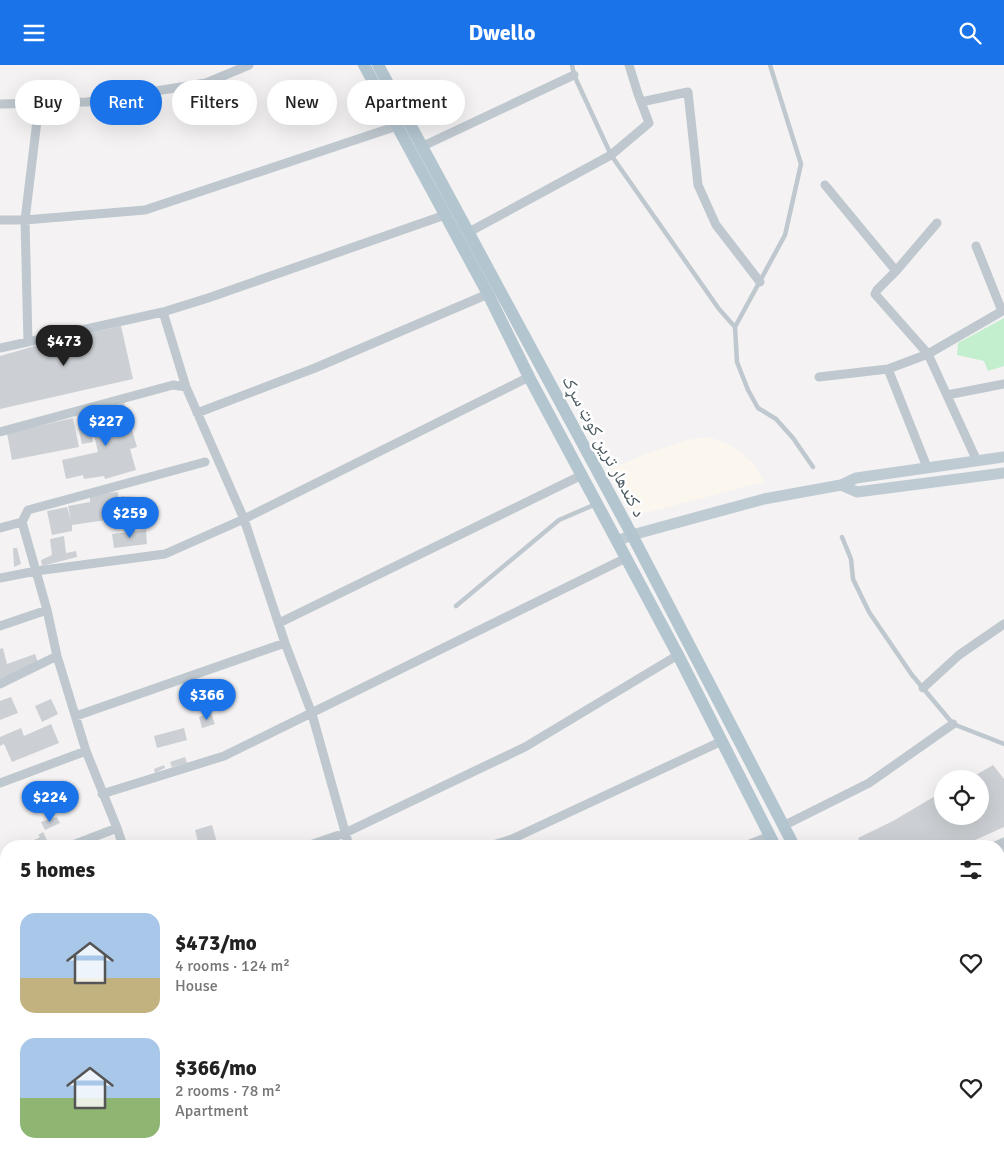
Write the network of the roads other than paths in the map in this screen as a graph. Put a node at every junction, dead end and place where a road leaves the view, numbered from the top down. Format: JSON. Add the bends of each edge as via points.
{"nodes":[{"id":1,"x":249,"y":65,"type":"edge"},
{"id":2,"x":364,"y":65,"type":"edge"},
{"id":3,"x":378,"y":65,"type":"edge"},
{"id":4,"x":572,"y":65,"type":"edge"},
{"id":5,"x":629,"y":65,"type":"edge"},
{"id":6,"x":770,"y":65,"type":"edge"},
{"id":7,"x":574,"y":75,"type":"junction"},
{"id":8,"x":641,"y":102,"type":"junction"},
{"id":9,"x":80,"y":103,"type":"edge"},
{"id":10,"x":0,"y":104,"type":"edge"},
{"id":11,"x":15,"y":104,"type":"edge"},
{"id":12,"x":37,"y":125,"type":"edge"},
{"id":13,"x":397,"y":126,"type":"junction"},
{"id":14,"x":421,"y":147,"type":"junction"},
{"id":15,"x":611,"y":155,"type":"junction"},
{"id":16,"x":825,"y":185,"type":"dead end"},
{"id":17,"x":445,"y":215,"type":"junction"},
{"id":18,"x":0,"y":220,"type":"edge"},
{"id":19,"x":26,"y":220,"type":"junction"},
{"id":20,"x":937,"y":223,"type":"dead end"},
{"id":21,"x":469,"y":232,"type":"junction"},
{"id":22,"x":976,"y":245,"type":"dead end"},
{"id":23,"x":896,"y":271,"type":"junction"},
{"id":24,"x":760,"y":282,"type":"junction"},
{"id":25,"x":488,"y":294,"type":"junction"},
{"id":26,"x":1003,"y":310,"type":"edge"},
{"id":27,"x":163,"y":312,"type":"junction"},
{"id":28,"x":735,"y":327,"type":"junction"},
{"id":29,"x":28,"y":342,"type":"junction"},
{"id":30,"x":0,"y":348,"type":"edge"},
{"id":31,"x":928,"y":354,"type":"junction"},
{"id":32,"x":888,"y":369,"type":"junction"},
{"id":33,"x":529,"y":377,"type":"junction"},
{"id":34,"x":819,"y":377,"type":"dead end"},
{"id":35,"x":1004,"y":384,"type":"edge"},
{"id":36,"x":186,"y":387,"type":"junction"},
{"id":37,"x":947,"y":395,"type":"junction"},
{"id":38,"x":197,"y":413,"type":"junction"},
{"id":39,"x":0,"y":432,"type":"edge"},
{"id":40,"x":1004,"y":457,"type":"edge"},
{"id":41,"x":977,"y":461,"type":"junction"},
{"id":42,"x":205,"y":462,"type":"dead end"},
{"id":43,"x":813,"y":467,"type":"dead end"},
{"id":44,"x":927,"y":467,"type":"junction"},
{"id":45,"x":1004,"y":473,"type":"edge"},
{"id":46,"x":582,"y":475,"type":"junction"},
{"id":47,"x":841,"y":485,"type":"junction"},
{"id":48,"x":597,"y":504,"type":"junction"},
{"id":49,"x":244,"y":519,"type":"junction"},
{"id":50,"x":22,"y":522,"type":"junction"},
{"id":51,"x":0,"y":527,"type":"edge"},
{"id":52,"x":632,"y":535,"type":"junction"},
{"id":53,"x":842,"y":537,"type":"dead end"},
{"id":54,"x":617,"y":541,"type":"junction"},
{"id":55,"x":626,"y":559,"type":"junction"},
{"id":56,"x":36,"y":571,"type":"junction"},
{"id":57,"x":0,"y":578,"type":"edge"},
{"id":58,"x":456,"y":606,"type":"dead end"},
{"id":59,"x":47,"y":610,"type":"junction"},
{"id":60,"x":279,"y":623,"type":"junction"},
{"id":61,"x":1004,"y":624,"type":"edge"},
{"id":62,"x":0,"y":626,"type":"edge"},
{"id":63,"x":285,"y":643,"type":"junction"},
{"id":64,"x":678,"y":655,"type":"junction"},
{"id":65,"x":56,"y":656,"type":"junction"},
{"id":66,"x":0,"y":683,"type":"edge"},
{"id":67,"x":923,"y":688,"type":"junction"},
{"id":68,"x":312,"y":714,"type":"junction"},
{"id":69,"x":76,"y":716,"type":"junction"},
{"id":70,"x":725,"y":716,"type":"junction"},
{"id":71,"x":712,"y":722,"type":"junction"},
{"id":72,"x":953,"y":724,"type":"junction"},
{"id":73,"x":722,"y":741,"type":"junction"},
{"id":74,"x":1004,"y":744,"type":"edge"},
{"id":75,"x":86,"y":751,"type":"junction"},
{"id":76,"x":0,"y":783,"type":"edge"},
{"id":77,"x":102,"y":794,"type":"junction"},
{"id":78,"x":783,"y":826,"type":"junction"},
{"id":79,"x":117,"y":828,"type":"junction"},
{"id":80,"x":345,"y":833,"type":"junction"},
{"id":81,"x":86,"y":840,"type":"edge"},
{"id":82,"x":120,"y":840,"type":"edge"},
{"id":83,"x":325,"y":840,"type":"edge"},
{"id":84,"x":348,"y":840,"type":"edge"},
{"id":85,"x":509,"y":840,"type":"edge"},
{"id":86,"x":772,"y":840,"type":"edge"},
{"id":87,"x":791,"y":840,"type":"edge"}],
"edges":[{"from":1,"to":9,"type":"street","via":[[206,83]]},
{"from":2,"to":13,"type":"main road","name":"د کندهار ترين کوټ سړک"},
{"from":3,"to":14,"type":"main road","name":"د کندهار ترين کوټ سړک"},
{"from":4,"to":7,"type":"lane"},
{"from":5,"to":8,"type":"street"},
{"from":6,"to":24,"type":"lane","via":[[801,164],[785,235]]},
{"from":7,"to":14,"type":"street"},
{"from":7,"to":15,"type":"lane"},
{"from":8,"to":15,"type":"street","via":[[649,123]]},
{"from":8,"to":24,"type":"street","via":[[688,92],[698,185],[716,225]]},
{"from":10,"to":11,"type":"street"},
{"from":12,"to":19,"type":"street"},
{"from":13,"to":17,"type":"main road","name":"د کندهار ترين کوټ سړک"},
{"from":13,"to":19,"type":"street","via":[[145,210]]},
{"from":14,"to":21,"type":"main road","name":"د کندهار ترين کوټ سړک"},
{"from":15,"to":21,"type":"street"},
{"from":15,"to":28,"type":"lane"},
{"from":16,"to":23,"type":"street"},
{"from":17,"to":25,"type":"main road","name":"د کندهار ترين کوټ سړک"},
{"from":17,"to":27,"type":"street"},
{"from":18,"to":19,"type":"street"},
{"from":19,"to":29,"type":"street"},
{"from":20,"to":23,"type":"street"},
{"from":21,"to":52,"type":"main road","name":"د کندهار ترين کوټ سړک"},
{"from":22,"to":26,"type":"street"},
{"from":23,"to":31,"type":"street","via":[[875,294]]},
{"from":24,"to":28,"type":"lane"},
{"from":25,"to":33,"type":"main road","name":"د کندهار ترين کوټ سړک"},
{"from":25,"to":38,"type":"street"},
{"from":26,"to":31,"type":"street"},
{"from":27,"to":29,"type":"street"},
{"from":27,"to":36,"type":"street"},
{"from":28,"to":43,"type":"lane","via":[[737,362],[758,409],[776,419]]},
{"from":29,"to":30,"type":"street"},
{"from":31,"to":32,"type":"street"},
{"from":31,"to":37,"type":"street"},
{"from":32,"to":34,"type":"street"},
{"from":32,"to":44,"type":"street"},
{"from":33,"to":46,"type":"main road","name":"د کندهار ترين کوټ سړک"},
{"from":33,"to":49,"type":"street"},
{"from":35,"to":37,"type":"street"},
{"from":36,"to":38,"type":"street"},
{"from":36,"to":39,"type":"street","via":[[173,385]]},
{"from":37,"to":41,"type":"street"},
{"from":38,"to":49,"type":"street"},
{"from":40,"to":41,"type":"main road"},
{"from":41,"to":44,"type":"main road"},
{"from":42,"to":50,"type":"street","via":[[28,510]]},
{"from":44,"to":47,"type":"main road","via":[[856,478]]},
{"from":45,"to":47,"type":"main road","via":[[857,492]]},
{"from":46,"to":48,"type":"main road","name":"د کندهار ترين کوټ سړک"},
{"from":46,"to":60,"type":"street"},
{"from":47,"to":52,"type":"main road","via":[[764,499]]},
{"from":48,"to":54,"type":"main road","name":"د کندهار ترين کوټ سړک"},
{"from":48,"to":58,"type":"lane","via":[[559,520]]},
{"from":49,"to":56,"type":"street","via":[[166,554]]},
{"from":49,"to":60,"type":"street"},
{"from":50,"to":51,"type":"street"},
{"from":50,"to":56,"type":"street"},
{"from":52,"to":54,"type":"main road"},
{"from":52,"to":70,"type":"main road","name":"د کندهار ترين کوټ سړک"},
{"from":53,"to":67,"type":"lane","via":[[851,559],[853,579],[869,612]]},
{"from":54,"to":55,"type":"main road","name":"د کندهار ترين کوټ سړک"},
{"from":55,"to":64,"type":"main road","name":"د کندهار ترين کوټ سړک"},
{"from":55,"to":68,"type":"street"},
{"from":56,"to":57,"type":"street"},
{"from":56,"to":59,"type":"street"},
{"from":59,"to":62,"type":"street"},
{"from":59,"to":65,"type":"street"},
{"from":60,"to":63,"type":"street"},
{"from":61,"to":67,"type":"street","via":[[959,655]]},
{"from":63,"to":68,"type":"street"},
{"from":63,"to":69,"type":"street"},
{"from":64,"to":71,"type":"main road","name":"د کندهار ترين کوټ سړک"},
{"from":64,"to":80,"type":"street","via":[[525,747]]},
{"from":65,"to":66,"type":"street"},
{"from":65,"to":69,"type":"street"},
{"from":67,"to":72,"type":"lane"},
{"from":68,"to":77,"type":"street","via":[[224,756]]},
{"from":68,"to":80,"type":"street"},
{"from":69,"to":75,"type":"street"},
{"from":70,"to":71,"type":"main road"},
{"from":70,"to":78,"type":"main road","name":"د کندهار ترين کوټ سړک"},
{"from":71,"to":73,"type":"main road","name":"د کندهار ترين کوټ سړک"},
{"from":72,"to":74,"type":"lane"},
{"from":72,"to":78,"type":"street","via":[[869,783]]},
{"from":73,"to":85,"type":"street"},
{"from":73,"to":86,"type":"main road","name":"د کندهار ترين کوټ سړک"},
{"from":75,"to":76,"type":"street"},
{"from":75,"to":77,"type":"street"},
{"from":77,"to":79,"type":"street"},
{"from":78,"to":87,"type":"main road","name":"د کندهار ترين کوټ سړک"},
{"from":79,"to":81,"type":"street"},
{"from":79,"to":82,"type":"street"},
{"from":80,"to":83,"type":"street"},
{"from":80,"to":84,"type":"street"}]}
